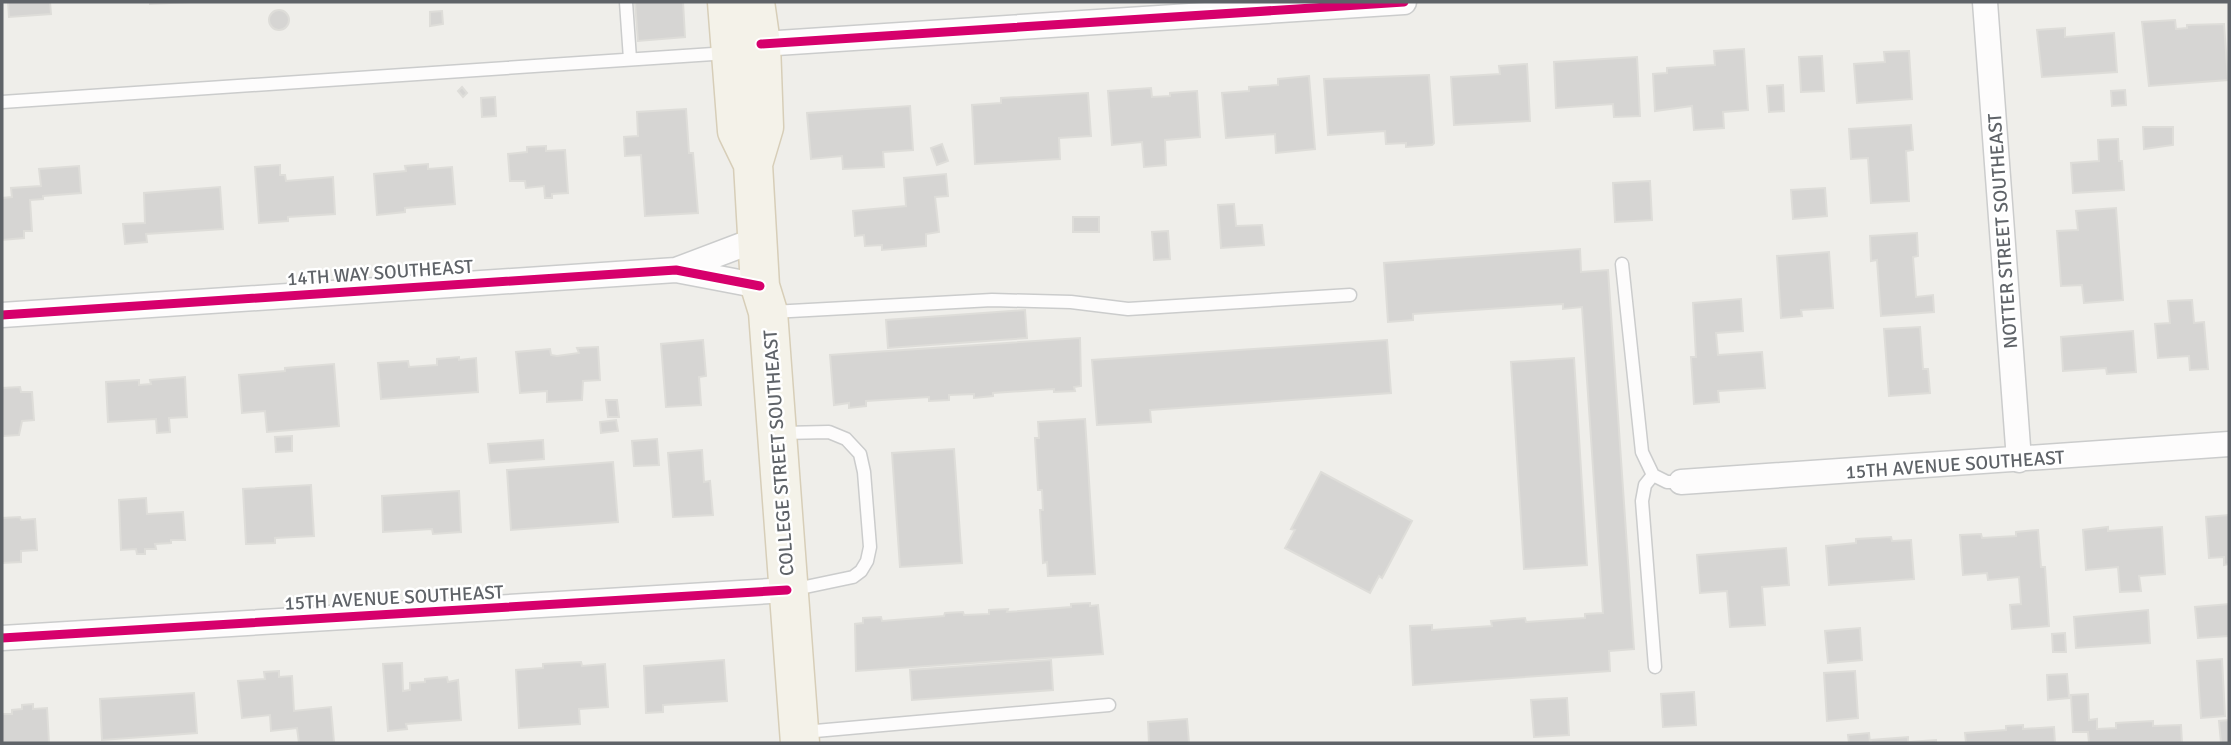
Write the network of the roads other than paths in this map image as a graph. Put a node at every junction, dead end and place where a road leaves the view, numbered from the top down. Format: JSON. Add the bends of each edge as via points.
{"nodes":[{"id":1,"x":626,"y":2,"type":"edge"},
{"id":2,"x":727,"y":2,"type":"edge"},
{"id":3,"x":755,"y":2,"type":"edge"},
{"id":4,"x":1404,"y":2,"type":"edge"},
{"id":5,"x":1985,"y":2,"type":"edge"},
{"id":6,"x":1375,"y":3,"type":"edge"},
{"id":7,"x":746,"y":48,"type":"junction"},
{"id":8,"x":630,"y":60,"type":"junction"},
{"id":9,"x":2,"y":102,"type":"edge"},
{"id":10,"x":758,"y":239,"type":"junction"},
{"id":11,"x":1622,"y":264,"type":"dead end"},
{"id":12,"x":676,"y":270,"type":"junction"},
{"id":13,"x":1350,"y":295,"type":"dead end"},
{"id":14,"x":764,"y":299,"type":"junction"},
{"id":15,"x":2,"y":315,"type":"edge"},
{"id":16,"x":777,"y":433,"type":"junction"},
{"id":17,"x":2229,"y":444,"type":"edge"},
{"id":18,"x":2020,"y":460,"type":"junction"},
{"id":19,"x":1653,"y":475,"type":"junction"},
{"id":20,"x":1681,"y":482,"type":"joint"},
{"id":21,"x":787,"y":590,"type":"junction"},
{"id":22,"x":2,"y":638,"type":"edge"},
{"id":23,"x":1656,"y":667,"type":"dead end"},
{"id":24,"x":1108,"y":705,"type":"dead end"},
{"id":25,"x":800,"y":738,"type":"edge"}],
"edges":[{"from":1,"to":8,"type":"lane"},
{"from":2,"to":7,"type":"main road","name":"COLLEGE STREET SOUTHEAST"},
{"from":3,"to":7,"type":"main road","name":"COLLEGE STREET SOUTHEAST"},
{"from":4,"to":6,"type":"street"},
{"from":5,"to":18,"type":"street","name":"NOTTER STREET SOUTHEAST"},
{"from":6,"to":7,"type":"street"},
{"from":7,"to":8,"type":"lane"},
{"from":7,"to":10,"type":"main road","name":"COLLEGE STREET SOUTHEAST","via":[[764,127],[753,164]]},
{"from":8,"to":9,"type":"lane"},
{"from":10,"to":12,"type":"street","name":"14TH WAY SOUTHEAST"},
{"from":10,"to":14,"type":"main road","name":"COLLEGE STREET SOUTHEAST"},
{"from":11,"to":19,"type":"lane","via":[[1642,452]]},
{"from":12,"to":14,"type":"street","name":"14TH WAY SOUTHEAST"},
{"from":12,"to":15,"type":"street","name":"14TH WAY SOUTHEAST"},
{"from":13,"to":14,"type":"lane","via":[[1128,309],[1071,302]]},
{"from":14,"to":16,"type":"main road","name":"COLLEGE STREET SOUTHEAST"},
{"from":16,"to":21,"type":"main road","name":"COLLEGE STREET SOUTHEAST"},
{"from":16,"to":21,"type":"lane","via":[[829,432],[846,439],[860,454],[870,547],[867,561],[853,577]]},
{"from":17,"to":18,"type":"street","name":"15TH AVENUE SOUTHEAST"},
{"from":18,"to":20,"type":"street","name":"15TH AVENUE SOUTHEAST"},
{"from":19,"to":20,"type":"lane"},
{"from":19,"to":23,"type":"lane","via":[[1642,500]]},
{"from":21,"to":22,"type":"street","name":"15TH AVENUE SOUTHEAST"},
{"from":21,"to":25,"type":"main road","name":"COLLEGE STREET SOUTHEAST"},
{"from":24,"to":25,"type":"lane"}]}
